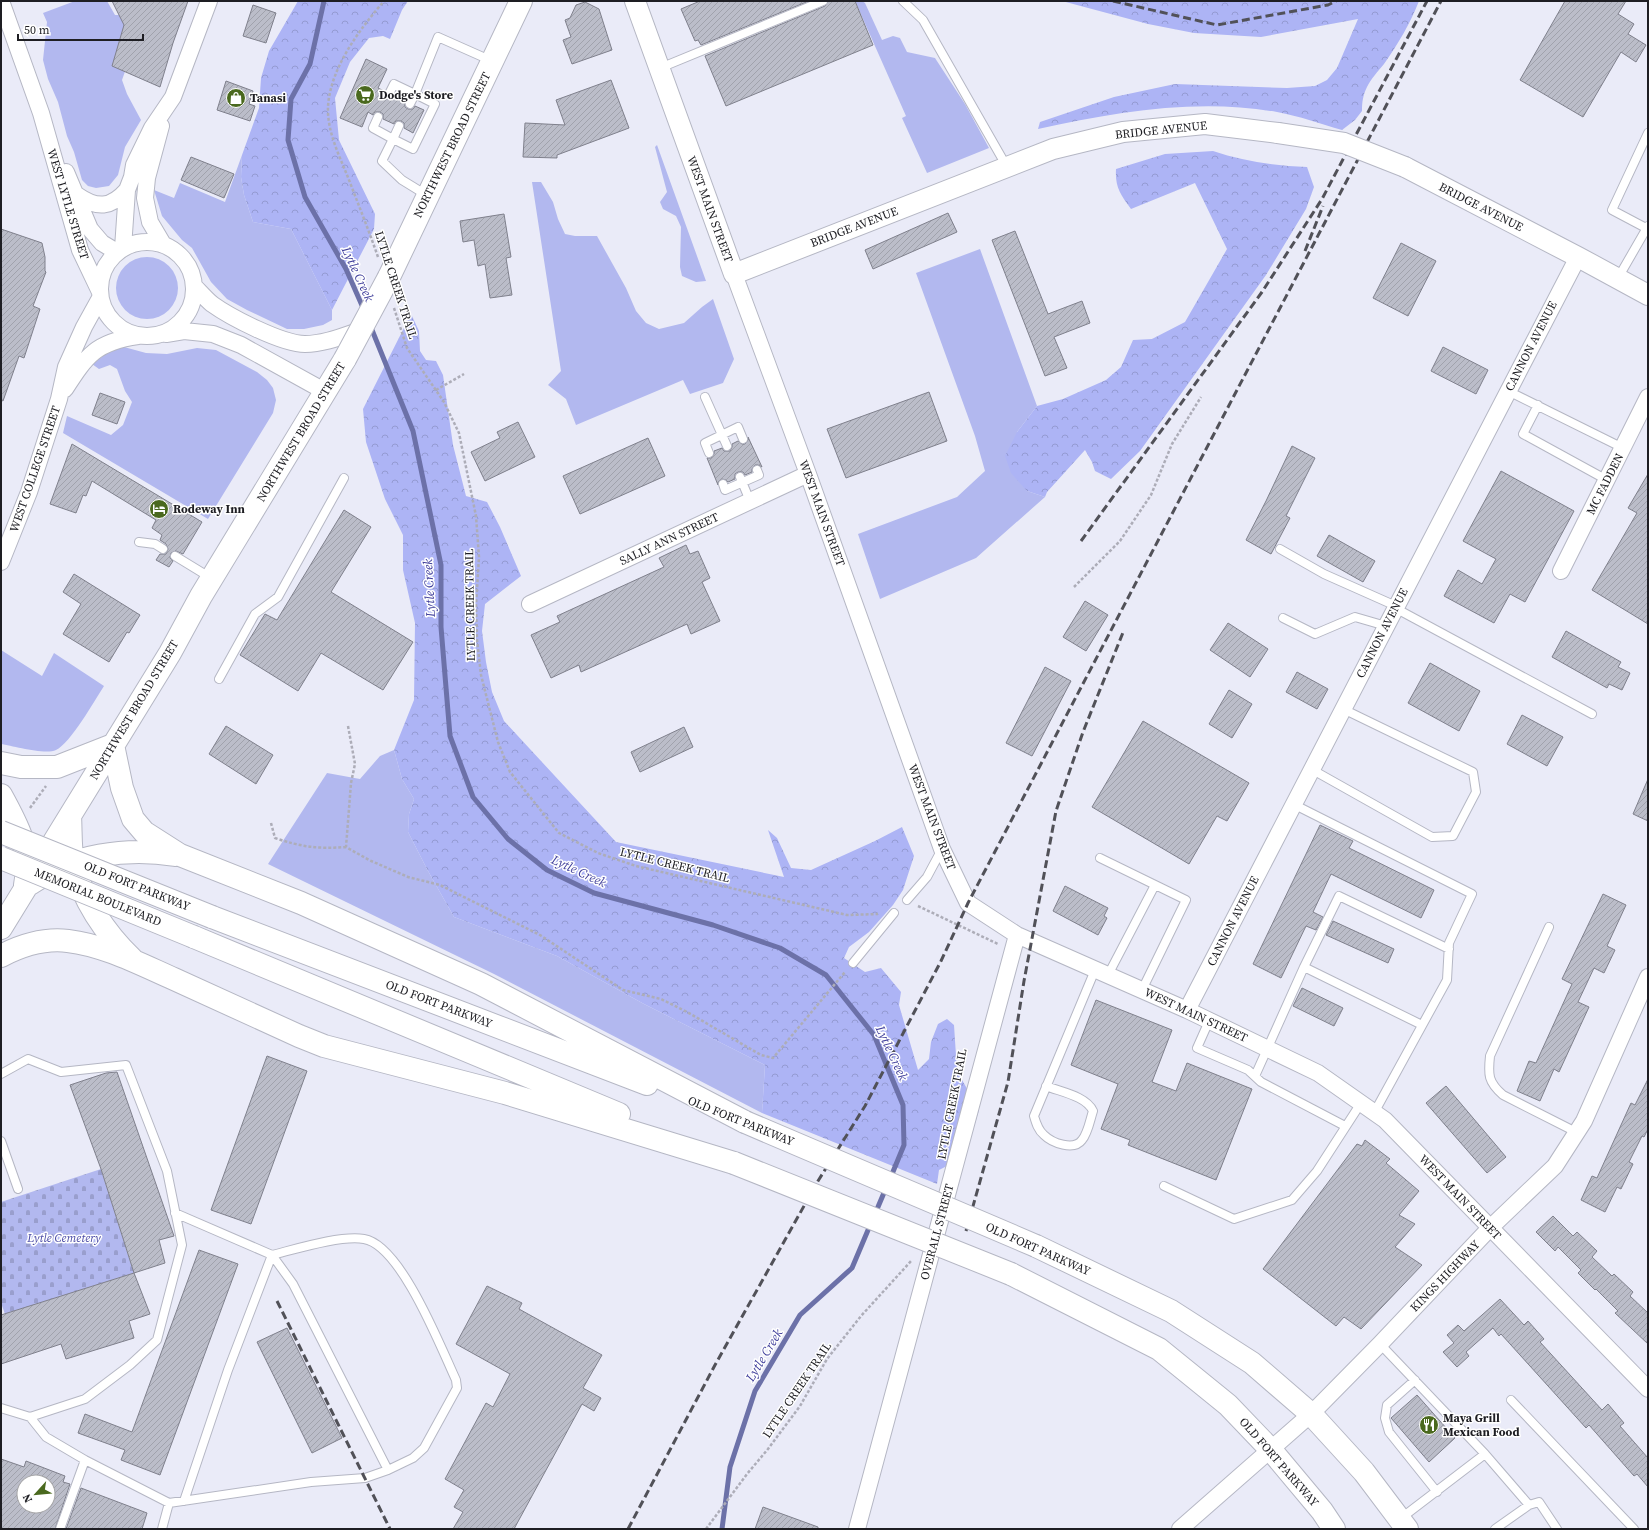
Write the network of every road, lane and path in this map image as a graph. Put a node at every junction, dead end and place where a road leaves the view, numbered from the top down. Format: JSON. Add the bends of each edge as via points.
{"nodes":[{"id":1,"x":1,"y":1,"type":"edge"},
{"id":2,"x":209,"y":1,"type":"edge"},
{"id":3,"x":384,"y":1,"type":"edge"},
{"id":4,"x":521,"y":1,"type":"edge"},
{"id":5,"x":635,"y":1,"type":"edge"},
{"id":6,"x":823,"y":1,"type":"edge"},
{"id":7,"x":903,"y":1,"type":"edge"},
{"id":8,"x":492,"y":61,"type":"junction"},
{"id":9,"x":659,"y":68,"type":"junction"},
{"id":10,"x":389,"y":94,"type":"dead end"},
{"id":11,"x":415,"y":94,"type":"junction"},
{"id":12,"x":410,"y":104,"type":"dead end"},
{"id":13,"x":41,"y":114,"type":"junction"},
{"id":14,"x":163,"y":114,"type":"junction"},
{"id":15,"x":378,"y":117,"type":"dead end"},
{"id":16,"x":399,"y":126,"type":"dead end"},
{"id":17,"x":1648,"y":133,"type":"edge"},
{"id":18,"x":393,"y":139,"type":"junction"},
{"id":19,"x":1007,"y":167,"type":"junction"},
{"id":20,"x":127,"y":190,"type":"junction"},
{"id":21,"x":77,"y":195,"type":"junction"},
{"id":22,"x":428,"y":196,"type":"junction"},
{"id":23,"x":1647,"y":227,"type":"edge"},
{"id":24,"x":163,"y":244,"type":"junction"},
{"id":25,"x":120,"y":250,"type":"junction"},
{"id":26,"x":1578,"y":257,"type":"junction"},
{"id":27,"x":384,"y":268,"type":"junction"},
{"id":28,"x":734,"y":274,"type":"junction"},
{"id":29,"x":1618,"y":279,"type":"junction"},
{"id":30,"x":194,"y":286,"type":"junction"},
{"id":31,"x":100,"y":295,"type":"junction"},
{"id":32,"x":1648,"y":295,"type":"edge"},
{"id":33,"x":393,"y":304,"type":"dead end"},
{"id":34,"x":361,"y":330,"type":"junction"},
{"id":35,"x":162,"y":334,"type":"junction"},
{"id":36,"x":138,"y":336,"type":"junction"},
{"id":37,"x":464,"y":374,"type":"dead end"},
{"id":38,"x":436,"y":390,"type":"junction"},
{"id":39,"x":1508,"y":391,"type":"junction"},
{"id":40,"x":326,"y":392,"type":"junction"},
{"id":41,"x":705,"y":397,"type":"dead end"},
{"id":42,"x":1201,"y":397,"type":"dead end"},
{"id":43,"x":1648,"y":397,"type":"edge"},
{"id":44,"x":59,"y":399,"type":"junction"},
{"id":45,"x":1538,"y":405,"type":"junction"},
{"id":46,"x":722,"y":435,"type":"junction"},
{"id":47,"x":743,"y":439,"type":"dead end"},
{"id":48,"x":727,"y":446,"type":"dead end"},
{"id":49,"x":1623,"y":448,"type":"junction"},
{"id":50,"x":709,"y":453,"type":"dead end"},
{"id":51,"x":757,"y":470,"type":"dead end"},
{"id":52,"x":808,"y":474,"type":"junction"},
{"id":53,"x":344,"y":478,"type":"dead end"},
{"id":54,"x":742,"y":480,"type":"junction"},
{"id":55,"x":1607,"y":480,"type":"junction"},
{"id":56,"x":723,"y":484,"type":"dead end"},
{"id":57,"x":750,"y":501,"type":"junction"},
{"id":58,"x":139,"y":542,"type":"dead end"},
{"id":59,"x":163,"y":549,"type":"dead end"},
{"id":60,"x":1280,"y":550,"type":"dead end"},
{"id":61,"x":175,"y":556,"type":"dead end"},
{"id":62,"x":1,"y":561,"type":"edge"},
{"id":63,"x":1561,"y":571,"type":"dead end"},
{"id":64,"x":212,"y":578,"type":"junction"},
{"id":65,"x":1074,"y":587,"type":"dead end"},
{"id":66,"x":530,"y":604,"type":"dead end"},
{"id":67,"x":1396,"y":607,"type":"junction"},
{"id":68,"x":1284,"y":618,"type":"dead end"},
{"id":69,"x":1386,"y":626,"type":"junction"},
{"id":70,"x":219,"y":679,"type":"dead end"},
{"id":71,"x":1343,"y":709,"type":"junction"},
{"id":72,"x":1592,"y":714,"type":"dead end"},
{"id":73,"x":348,"y":726,"type":"dead end"},
{"id":74,"x":113,"y":745,"type":"junction"},
{"id":75,"x":1,"y":763,"type":"edge"},
{"id":76,"x":1312,"y":769,"type":"junction"},
{"id":77,"x":47,"y":785,"type":"dead end"},
{"id":78,"x":1,"y":795,"type":"edge"},
{"id":79,"x":1294,"y":804,"type":"junction"},
{"id":80,"x":26,"y":813,"type":"dead end"},
{"id":81,"x":70,"y":816,"type":"junction"},
{"id":82,"x":271,"y":823,"type":"dead end"},
{"id":83,"x":1,"y":832,"type":"edge"},
{"id":84,"x":346,"y":847,"type":"junction"},
{"id":85,"x":942,"y":849,"type":"junction"},
{"id":86,"x":180,"y":855,"type":"junction"},
{"id":87,"x":26,"y":856,"type":"junction"},
{"id":88,"x":1,"y":858,"type":"edge"},
{"id":89,"x":1100,"y":858,"type":"dead end"},
{"id":90,"x":73,"y":862,"type":"junction"},
{"id":91,"x":1,"y":867,"type":"edge"},
{"id":92,"x":1155,"y":885,"type":"junction"},
{"id":93,"x":24,"y":888,"type":"junction"},
{"id":94,"x":907,"y":900,"type":"joint"},
{"id":95,"x":894,"y":913,"type":"joint"},
{"id":96,"x":1549,"y":927,"type":"dead end"},
{"id":97,"x":1,"y":928,"type":"edge"},
{"id":98,"x":1017,"y":935,"type":"junction"},
{"id":99,"x":194,"y":937,"type":"joint"},
{"id":100,"x":1000,"y":946,"type":"dead end"},
{"id":101,"x":1449,"y":949,"type":"junction"},
{"id":102,"x":1,"y":956,"type":"edge"},
{"id":103,"x":134,"y":961,"type":"junction"},
{"id":104,"x":853,"y":962,"type":"joint"},
{"id":105,"x":1304,"y":967,"type":"junction"},
{"id":106,"x":1101,"y":972,"type":"junction"},
{"id":107,"x":1648,"y":977,"type":"edge"},
{"id":108,"x":1142,"y":990,"type":"junction"},
{"id":109,"x":1186,"y":1010,"type":"junction"},
{"id":110,"x":1209,"y":1020,"type":"junction"},
{"id":111,"x":1422,"y":1025,"type":"junction"},
{"id":112,"x":1268,"y":1048,"type":"junction"},
{"id":113,"x":1,"y":1074,"type":"edge"},
{"id":114,"x":1255,"y":1076,"type":"junction"},
{"id":115,"x":1046,"y":1086,"type":"junction"},
{"id":116,"x":1361,"y":1103,"type":"junction"},
{"id":117,"x":1374,"y":1113,"type":"junction"},
{"id":118,"x":745,"y":1122,"type":"junction"},
{"id":119,"x":1345,"y":1126,"type":"junction"},
{"id":120,"x":1576,"y":1132,"type":"junction"},
{"id":121,"x":1,"y":1141,"type":"edge"},
{"id":122,"x":734,"y":1163,"type":"junction"},
{"id":123,"x":1164,"y":1186,"type":"dead end"},
{"id":124,"x":18,"y":1188,"type":"dead end"},
{"id":125,"x":175,"y":1213,"type":"junction"},
{"id":126,"x":1490,"y":1228,"type":"junction"},
{"id":127,"x":272,"y":1255,"type":"junction"},
{"id":128,"x":912,"y":1259,"type":"dead end"},
{"id":129,"x":1380,"y":1344,"type":"junction"},
{"id":130,"x":1415,"y":1380,"type":"junction"},
{"id":131,"x":1648,"y":1389,"type":"edge"},
{"id":132,"x":1510,"y":1400,"type":"dead end"},
{"id":133,"x":1,"y":1408,"type":"edge"},
{"id":134,"x":1311,"y":1414,"type":"junction"},
{"id":135,"x":30,"y":1417,"type":"junction"},
{"id":136,"x":1271,"y":1450,"type":"junction"},
{"id":137,"x":1485,"y":1454,"type":"junction"},
{"id":138,"x":85,"y":1460,"type":"junction"},
{"id":139,"x":388,"y":1470,"type":"junction"},
{"id":140,"x":1437,"y":1492,"type":"junction"},
{"id":141,"x":184,"y":1501,"type":"junction"},
{"id":142,"x":169,"y":1503,"type":"junction"},
{"id":143,"x":1529,"y":1505,"type":"junction"},
{"id":144,"x":1403,"y":1524,"type":"edge"},
{"id":145,"x":60,"y":1529,"type":"edge"},
{"id":146,"x":162,"y":1529,"type":"edge"},
{"id":147,"x":706,"y":1529,"type":"edge"},
{"id":148,"x":857,"y":1529,"type":"edge"},
{"id":149,"x":1180,"y":1529,"type":"edge"},
{"id":150,"x":1334,"y":1529,"type":"edge"},
{"id":151,"x":1495,"y":1529,"type":"edge"},
{"id":152,"x":1557,"y":1529,"type":"edge"},
{"id":153,"x":1634,"y":1529,"type":"edge"}],
"edges":[{"from":1,"to":13,"type":"street","name":"WEST LYTLE STREET"},
{"from":2,"to":14,"type":"street","via":[[173,97]]},
{"from":3,"to":27,"type":"path","name":"LYTLE CREEK TRAIL","via":[[348,50],[333,82],[328,107],[332,137]]},
{"from":4,"to":8,"type":"main road","name":"NORTHWEST BROAD STREET"},
{"from":5,"to":9,"type":"street","name":"WEST MAIN STREET"},
{"from":6,"to":9,"type":"lane"},
{"from":7,"to":19,"type":"lane","via":[[923,20]]},
{"from":8,"to":11,"type":"lane","via":[[438,38]]},
{"from":8,"to":22,"type":"main road","name":"NORTHWEST BROAD STREET"},
{"from":9,"to":28,"type":"street","name":"WEST MAIN STREET"},
{"from":10,"to":11,"type":"lane","via":[[394,84]]},
{"from":11,"to":12,"type":"lane"},
{"from":11,"to":18,"type":"lane","via":[[435,104],[413,149]]},
{"from":13,"to":21,"type":"street","name":"WEST LYTLE STREET"},
{"from":13,"to":31,"type":"street","name":"WEST LYTLE STREET","via":[[80,250]]},
{"from":14,"to":20,"type":"street","via":[[138,153]]},
{"from":14,"to":24,"type":"street","via":[[161,130],[146,178],[144,198],[150,222]]},
{"from":15,"to":18,"type":"lane","via":[[373,128]]},
{"from":16,"to":18,"type":"lane"},
{"from":17,"to":23,"type":"lane","via":[[1612,210]]},
{"from":18,"to":22,"type":"lane","via":[[382,161],[402,180]]},
{"from":19,"to":26,"type":"street","name":"BRIDGE AVENUE","bridge":true,"via":[[1052,149],[1123,132],[1205,124],[1344,143],[1405,167]]},
{"from":19,"to":28,"type":"street","name":"BRIDGE AVENUE"},
{"from":20,"to":21,"type":"street","via":[[106,204],[96,205]]},
{"from":20,"to":25,"type":"street"},
{"from":21,"to":25,"type":"street","name":"WEST LYTLE STREET","via":[[90,229],[102,242]]},
{"from":22,"to":27,"type":"main road","name":"NORTHWEST BROAD STREET"},
{"from":23,"to":29,"type":"lane"},
{"from":24,"to":25,"type":"street","name":"WEST LYTLE STREET","via":[[136,243]]},
{"from":24,"to":30,"type":"street","name":"WEST LYTLE STREET","via":[[185,260],[192,273]]},
{"from":25,"to":31,"type":"street","name":"WEST LYTLE STREET","via":[[107,264],[101,277]]},
{"from":26,"to":29,"type":"street","name":"BRIDGE AVENUE"},
{"from":26,"to":39,"type":"street","name":"CANNON AVENUE"},
{"from":27,"to":34,"type":"main road","name":"NORTHWEST BROAD STREET","bridge":true},
{"from":28,"to":52,"type":"street","name":"WEST MAIN STREET"},
{"from":29,"to":32,"type":"street","name":"BRIDGE AVENUE"},
{"from":30,"to":34,"type":"street","name":"WEST LYTLE STREET","via":[[212,304],[283,340],[316,344]]},
{"from":30,"to":35,"type":"street","name":"WEST LYTLE STREET","via":[[194,299],[183,321]]},
{"from":31,"to":36,"type":"street","name":"WEST LYTLE STREET","via":[[104,309],[114,322],[127,332]]},
{"from":31,"to":44,"type":"street","name":"WEST COLLEGE STREET","via":[[66,366]]},
{"from":33,"to":38,"type":"path","name":"LYTLE CREEK TRAIL","via":[[407,348]]},
{"from":34,"to":40,"type":"main road","name":"NORTHWEST BROAD STREET","bridge":true},
{"from":35,"to":36,"type":"street","name":"WEST LYTLE STREET"},
{"from":35,"to":40,"type":"street","name":"WEST LYTLE STREET","via":[[184,331],[213,334],[241,345]]},
{"from":36,"to":44,"type":"street","name":"WEST COLLEGE STREET","via":[[114,340],[90,354]]},
{"from":37,"to":38,"type":"path"},
{"from":38,"to":95,"type":"path","name":"LYTLE CREEK TRAIL","via":[[459,433],[476,516],[479,557],[477,640],[481,675],[498,742],[510,772],[559,833],[598,852],[636,866],[847,915]]},
{"from":39,"to":45,"type":"lane"},
{"from":39,"to":67,"type":"street","name":"CANNON AVENUE"},
{"from":40,"to":64,"type":"main road","name":"NORTHWEST BROAD STREET"},
{"from":41,"to":46,"type":"lane"},
{"from":42,"to":65,"type":"path","via":[[1172,444],[1151,495],[1120,541]]},
{"from":43,"to":49,"type":"street","name":"MC FADDEN"},
{"from":44,"to":62,"type":"street","name":"WEST COLLEGE STREET","via":[[29,492]]},
{"from":45,"to":49,"type":"lane"},
{"from":45,"to":55,"type":"lane","via":[[1523,434]]},
{"from":46,"to":47,"type":"lane","via":[[738,427]]},
{"from":46,"to":48,"type":"lane"},
{"from":46,"to":50,"type":"lane","via":[[705,443]]},
{"from":49,"to":55,"type":"street","name":"MC FADDEN"},
{"from":51,"to":54,"type":"lane","via":[[759,475]]},
{"from":52,"to":57,"type":"street","name":"SALLY ANN STREET"},
{"from":52,"to":85,"type":"street","name":"WEST MAIN STREET"},
{"from":53,"to":70,"type":"lane","via":[[278,597],[255,614]]},
{"from":54,"to":56,"type":"lane","via":[[725,490]]},
{"from":54,"to":57,"type":"lane"},
{"from":55,"to":63,"type":"street","name":"MC FADDEN"},
{"from":57,"to":66,"type":"street","name":"SALLY ANN STREET"},
{"from":58,"to":59,"type":"lane","via":[[155,544]]},
{"from":60,"to":67,"type":"lane","via":[[1324,574]]},
{"from":61,"to":64,"type":"lane"},
{"from":64,"to":74,"type":"main road","name":"NORTHWEST BROAD STREET","via":[[170,653]]},
{"from":67,"to":69,"type":"street","name":"CANNON AVENUE"},
{"from":67,"to":72,"type":"lane"},
{"from":68,"to":69,"type":"lane","via":[[1315,634],[1355,617]]},
{"from":69,"to":71,"type":"street","name":"CANNON AVENUE"},
{"from":71,"to":76,"type":"street","name":"CANNON AVENUE"},
{"from":71,"to":76,"type":"lane","via":[[1474,772],[1476,792],[1453,836],[1432,837]]},
{"from":73,"to":84,"type":"path","via":[[355,764],[351,782]]},
{"from":74,"to":75,"type":"main road","via":[[57,767],[21,767]]},
{"from":74,"to":81,"type":"main road","name":"NORTHWEST BROAD STREET"},
{"from":74,"to":86,"type":"main road","via":[[122,788],[134,819],[144,832]]},
{"from":76,"to":79,"type":"street","name":"CANNON AVENUE"},
{"from":77,"to":80,"type":"path"},
{"from":78,"to":87,"type":"main road","via":[[15,820]]},
{"from":79,"to":101,"type":"lane","via":[[1472,894],[1449,943]]},
{"from":79,"to":109,"type":"street","name":"CANNON AVENUE"},
{"from":81,"to":87,"type":"main road","via":[[46,843]]},
{"from":81,"to":90,"type":"main road"},
{"from":81,"to":93,"type":"main road","name":"NORTHWEST BROAD STREET"},
{"from":82,"to":84,"type":"path","via":[[275,838],[295,845],[324,849]]},
{"from":83,"to":118,"type":"main road","name":"OLD FORT PARKWAY","bridge":true,"via":[[212,917]]},
{"from":84,"to":104,"type":"path","via":[[408,877],[440,885],[540,935],[624,990],[660,999],[687,1012],[760,1056],[773,1058]]},
{"from":85,"to":94,"type":"lane","via":[[926,877]]},
{"from":85,"to":98,"type":"street","name":"WEST MAIN STREET","via":[[968,904]]},
{"from":86,"to":90,"type":"main road","via":[[148,851],[126,852]]},
{"from":86,"to":118,"type":"main road","via":[[301,904],[482,984]]},
{"from":87,"to":91,"type":"main road"},
{"from":87,"to":93,"type":"main road","via":[[28,864]]},
{"from":88,"to":99,"type":"main road","name":"MEMORIAL BOULEVARD","bridge":true},
{"from":89,"to":92,"type":"lane"},
{"from":90,"to":93,"type":"main road","via":[[40,877]]},
{"from":90,"to":103,"type":"main road","via":[[82,887],[102,925]]},
{"from":92,"to":106,"type":"lane"},
{"from":92,"to":108,"type":"lane","via":[[1186,900]]},
{"from":93,"to":97,"type":"main road","name":"NORTHWEST BROAD STREET"},
{"from":94,"to":100,"type":"path"},
{"from":95,"to":104,"type":"lane"},
{"from":96,"to":120,"type":"lane","via":[[1490,1056],[1490,1080],[1503,1096]]},
{"from":98,"to":106,"type":"street","name":"WEST MAIN STREET"},
{"from":98,"to":148,"type":"street","name":"OVERALL STREET"},
{"from":99,"to":122,"type":"main road","name":"OLD FORT PARKWAY"},
{"from":101,"to":105,"type":"lane","via":[[1339,896]]},
{"from":101,"to":111,"type":"lane","via":[[1447,980]]},
{"from":102,"to":103,"type":"main road","via":[[36,942],[68,941]]},
{"from":103,"to":122,"type":"main road","via":[[324,1046],[505,1093]]},
{"from":105,"to":111,"type":"lane"},
{"from":105,"to":112,"type":"lane"},
{"from":106,"to":108,"type":"street","name":"WEST MAIN STREET"},
{"from":106,"to":115,"type":"lane"},
{"from":107,"to":120,"type":"street","name":"KINGS HIGHWAY","via":[[1584,1121]]},
{"from":108,"to":109,"type":"street","name":"WEST MAIN STREET"},
{"from":109,"to":110,"type":"street","name":"WEST MAIN STREET"},
{"from":110,"to":112,"type":"street","name":"WEST MAIN STREET"},
{"from":110,"to":114,"type":"lane","via":[[1197,1048],[1248,1070]]},
{"from":111,"to":117,"type":"lane"},
{"from":112,"to":114,"type":"lane"},
{"from":112,"to":116,"type":"street","name":"WEST MAIN STREET","via":[[1318,1072]]},
{"from":113,"to":125,"type":"lane","via":[[28,1059],[61,1072],[126,1065],[167,1171]]},
{"from":114,"to":119,"type":"lane","via":[[1261,1082]]},
{"from":115,"to":115,"type":"lane","via":[[1034,1116],[1038,1129],[1045,1137],[1068,1147],[1077,1145],[1083,1140],[1094,1111],[1083,1100]]},
{"from":116,"to":117,"type":"street","name":"WEST MAIN STREET"},
{"from":116,"to":119,"type":"lane"},
{"from":117,"to":126,"type":"street","name":"WEST MAIN STREET","via":[[1384,1120]]},
{"from":118,"to":134,"type":"main road","name":"OLD FORT PARKWAY","bridge":true,"via":[[1036,1246],[1172,1311],[1252,1364]]},
{"from":119,"to":123,"type":"lane","via":[[1317,1171],[1292,1200],[1234,1220]]},
{"from":120,"to":126,"type":"street","name":"KINGS HIGHWAY","via":[[1555,1166]]},
{"from":121,"to":124,"type":"lane"},
{"from":122,"to":136,"type":"main road","name":"OLD FORT PARKWAY","bridge":true,"via":[[1011,1274],[1159,1349],[1228,1405]]},
{"from":125,"to":127,"type":"lane"},
{"from":125,"to":135,"type":"lane","via":[[182,1245],[157,1340],[130,1365],[85,1399]]},
{"from":126,"to":129,"type":"street","name":"KINGS HIGHWAY"},
{"from":126,"to":131,"type":"street","name":"WEST MAIN STREET"},
{"from":127,"to":139,"type":"lane","via":[[293,1284]]},
{"from":127,"to":139,"type":"lane","via":[[344,1238],[365,1239],[379,1245],[409,1281],[456,1380],[457,1388],[424,1448],[413,1458]]},
{"from":127,"to":141,"type":"lane","via":[[228,1370]]},
{"from":128,"to":147,"type":"path","name":"LYTLE CREEK TRAIL","via":[[827,1359],[800,1406]]},
{"from":129,"to":130,"type":"lane"},
{"from":129,"to":134,"type":"street","name":"KINGS HIGHWAY"},
{"from":130,"to":137,"type":"lane"},
{"from":130,"to":140,"type":"lane","via":[[1387,1405],[1385,1418],[1388,1432]]},
{"from":132,"to":153,"type":"lane"},
{"from":133,"to":135,"type":"lane"},
{"from":134,"to":136,"type":"street","name":"KINGS HIGHWAY"},
{"from":134,"to":144,"type":"main road","name":"OLD FORT PARKWAY","via":[[1364,1472]]},
{"from":135,"to":138,"type":"lane","via":[[46,1437]]},
{"from":136,"to":149,"type":"street","name":"KINGS HIGHWAY"},
{"from":136,"to":150,"type":"main road","name":"OLD FORT PARKWAY"},
{"from":137,"to":140,"type":"lane"},
{"from":137,"to":143,"type":"lane"},
{"from":138,"to":142,"type":"lane"},
{"from":138,"to":145,"type":"lane"},
{"from":139,"to":141,"type":"lane","via":[[365,1478],[311,1482]]},
{"from":140,"to":144,"type":"lane"},
{"from":141,"to":142,"type":"lane"},
{"from":142,"to":146,"type":"lane"},
{"from":143,"to":151,"type":"lane"},
{"from":143,"to":152,"type":"lane","via":[[1539,1502]]}]}
